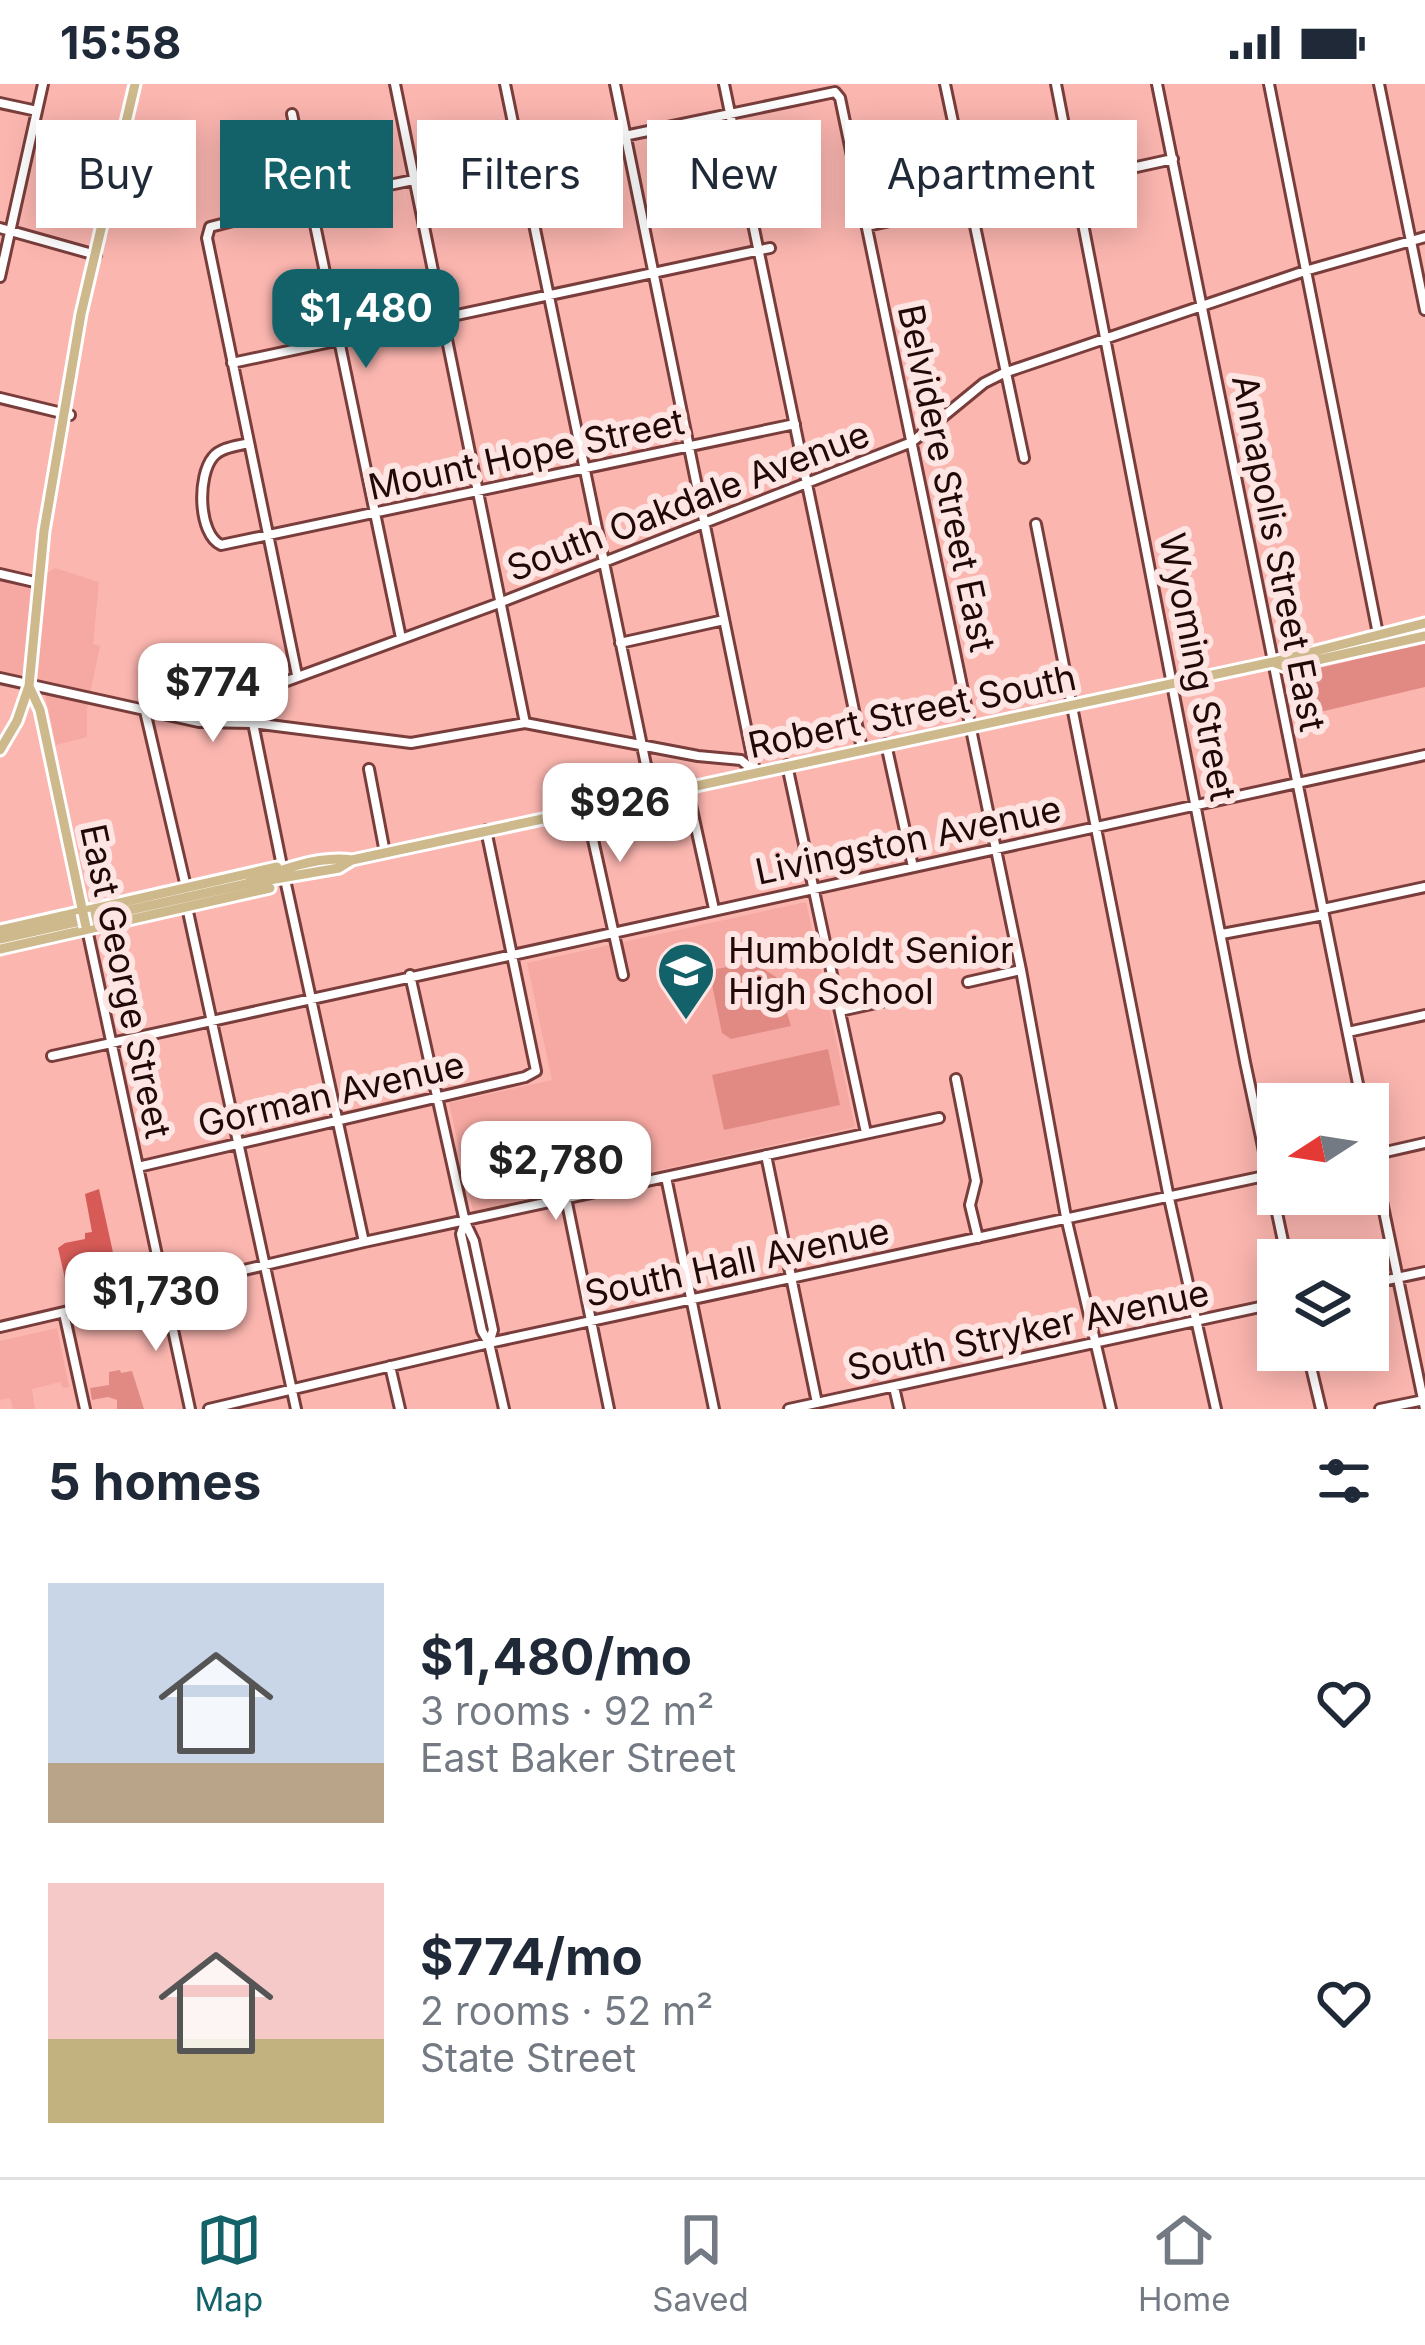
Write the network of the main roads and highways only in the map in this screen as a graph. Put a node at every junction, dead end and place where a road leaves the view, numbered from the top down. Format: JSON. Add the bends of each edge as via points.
{"nodes":[{"id":1,"x":135,"y":84,"type":"edge"},
{"id":2,"x":1425,"y":623,"type":"edge"},
{"id":3,"x":1425,"y":636,"type":"edge"},
{"id":4,"x":1273,"y":662,"type":"junction"},
{"id":5,"x":29,"y":686,"type":"junction"},
{"id":6,"x":16,"y":724,"type":"junction"},
{"id":7,"x":43,"y":725,"type":"junction"},
{"id":8,"x":0,"y":750,"type":"edge"},
{"id":9,"x":301,"y":871,"type":"junction"},
{"id":10,"x":83,"y":912,"type":"junction"},
{"id":11,"x":86,"y":928,"type":"junction"},
{"id":12,"x":0,"y":935,"type":"edge"},
{"id":13,"x":0,"y":949,"type":"edge"}],
"edges":[{"from":1,"to":5,"type":"main road","via":[[80,314],[44,531]]},
{"from":2,"to":4,"type":"main road","name":"Robert Street South"},
{"from":3,"to":4,"type":"main road","name":"Robert Street South","via":[[1286,667]]},
{"from":4,"to":9,"type":"main road","name":"Robert Street South"},
{"from":5,"to":6,"type":"main road"},
{"from":5,"to":7,"type":"main road","name":"East George Street"},
{"from":6,"to":7,"type":"main road","via":[[33,716]]},
{"from":6,"to":8,"type":"main road"},
{"from":7,"to":10,"type":"main road","name":"East George Street"},
{"from":9,"to":10,"type":"main road","via":[[282,866]]},
{"from":9,"to":11,"type":"main road","via":[[286,884]]},
{"from":9,"to":12,"type":"main road","name":"Robert Street South"},
{"from":10,"to":11,"type":"main road","name":"East George Street","bridge":true},
{"from":10,"to":12,"type":"main road"},
{"from":11,"to":13,"type":"main road"}]}
